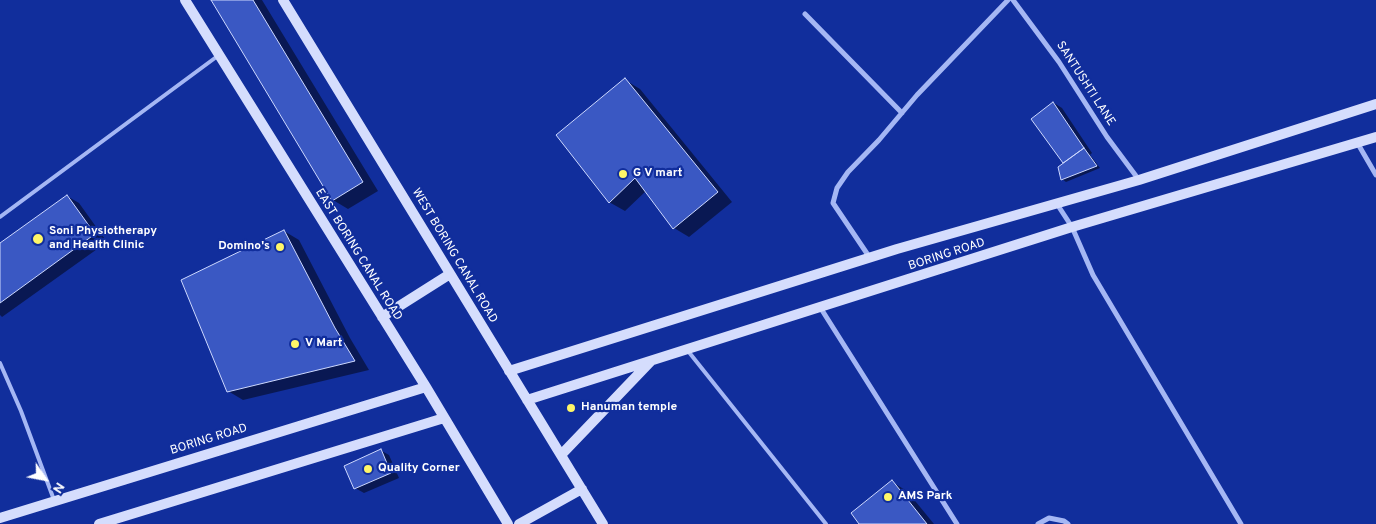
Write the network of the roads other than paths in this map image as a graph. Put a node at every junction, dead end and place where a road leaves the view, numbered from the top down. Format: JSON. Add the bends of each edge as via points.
{"nodes":[{"id":1,"x":185,"y":0,"type":"edge"},
{"id":2,"x":284,"y":0,"type":"edge"},
{"id":3,"x":1008,"y":0,"type":"edge"},
{"id":4,"x":1013,"y":0,"type":"edge"},
{"id":5,"x":805,"y":14,"type":"dead end"},
{"id":6,"x":219,"y":55,"type":"junction"},
{"id":7,"x":1376,"y":104,"type":"edge"},
{"id":8,"x":902,"y":113,"type":"junction"},
{"id":9,"x":1376,"y":137,"type":"edge"},
{"id":10,"x":1358,"y":144,"type":"junction"},
{"id":11,"x":1376,"y":175,"type":"edge"},
{"id":12,"x":1139,"y":180,"type":"junction"},
{"id":13,"x":1056,"y":202,"type":"junction"},
{"id":14,"x":0,"y":217,"type":"edge"},
{"id":15,"x":1072,"y":227,"type":"junction"},
{"id":16,"x":870,"y":258,"type":"junction"},
{"id":17,"x":450,"y":274,"type":"junction"},
{"id":18,"x":820,"y":307,"type":"junction"},
{"id":19,"x":382,"y":317,"type":"junction"},
{"id":20,"x":686,"y":349,"type":"junction"},
{"id":21,"x":652,"y":360,"type":"junction"},
{"id":22,"x":0,"y":363,"type":"edge"},
{"id":23,"x":509,"y":372,"type":"junction"},
{"id":24,"x":426,"y":387,"type":"junction"},
{"id":25,"x":527,"y":400,"type":"junction"},
{"id":26,"x":444,"y":418,"type":"junction"},
{"id":27,"x":561,"y":455,"type":"junction"},
{"id":28,"x":582,"y":489,"type":"junction"},
{"id":29,"x":54,"y":500,"type":"junction"},
{"id":30,"x":0,"y":518,"type":"edge"},
{"id":31,"x":99,"y":524,"type":"edge"},
{"id":32,"x":508,"y":524,"type":"edge"},
{"id":33,"x":519,"y":524,"type":"edge"},
{"id":34,"x":604,"y":524,"type":"edge"},
{"id":35,"x":826,"y":524,"type":"edge"},
{"id":36,"x":957,"y":524,"type":"edge"},
{"id":37,"x":1038,"y":524,"type":"edge"},
{"id":38,"x":1068,"y":524,"type":"edge"},
{"id":39,"x":1241,"y":524,"type":"edge"}],
"edges":[{"from":1,"to":6,"type":"street","name":"EAST BORING CANAL ROAD"},
{"from":2,"to":17,"type":"street","name":"WEST BORING CANAL ROAD"},
{"from":3,"to":8,"type":"street"},
{"from":4,"to":12,"type":"street","name":"SANTUSHTI LANE"},
{"from":5,"to":8,"type":"street"},
{"from":6,"to":14,"type":"lane"},
{"from":6,"to":19,"type":"street","name":"EAST BORING CANAL ROAD"},
{"from":7,"to":12,"type":"street"},
{"from":8,"to":16,"type":"street","via":[[836,188],[833,203]]},
{"from":9,"to":10,"type":"street","name":"BORING ROAD"},
{"from":10,"to":11,"type":"street"},
{"from":10,"to":15,"type":"street","name":"BORING ROAD"},
{"from":12,"to":13,"type":"street"},
{"from":13,"to":15,"type":"street"},
{"from":13,"to":16,"type":"street"},
{"from":15,"to":18,"type":"street","name":"BORING ROAD"},
{"from":15,"to":39,"type":"street","via":[[1093,274]]},
{"from":16,"to":23,"type":"street"},
{"from":17,"to":19,"type":"street"},
{"from":17,"to":23,"type":"street","name":"WEST BORING CANAL ROAD"},
{"from":18,"to":20,"type":"street","name":"BORING ROAD"},
{"from":18,"to":36,"type":"street"},
{"from":19,"to":24,"type":"street","name":"EAST BORING CANAL ROAD"},
{"from":20,"to":21,"type":"street","name":"BORING ROAD"},
{"from":20,"to":35,"type":"lane"},
{"from":21,"to":25,"type":"street","name":"BORING ROAD"},
{"from":21,"to":27,"type":"street"},
{"from":22,"to":29,"type":"lane"},
{"from":23,"to":25,"type":"street","name":"WEST BORING CANAL ROAD"},
{"from":24,"to":26,"type":"street","name":"EAST BORING CANAL ROAD"},
{"from":24,"to":29,"type":"street","name":"BORING ROAD"},
{"from":25,"to":27,"type":"street","name":"WEST BORING CANAL ROAD"},
{"from":26,"to":31,"type":"street"},
{"from":26,"to":32,"type":"street","name":"EAST BORING CANAL ROAD"},
{"from":27,"to":28,"type":"street","name":"WEST BORING CANAL ROAD"},
{"from":28,"to":33,"type":"street"},
{"from":28,"to":34,"type":"street","name":"WEST BORING CANAL ROAD"},
{"from":29,"to":30,"type":"street","name":"BORING ROAD"},
{"from":37,"to":38,"type":"street","via":[[1049,518]]}]}
